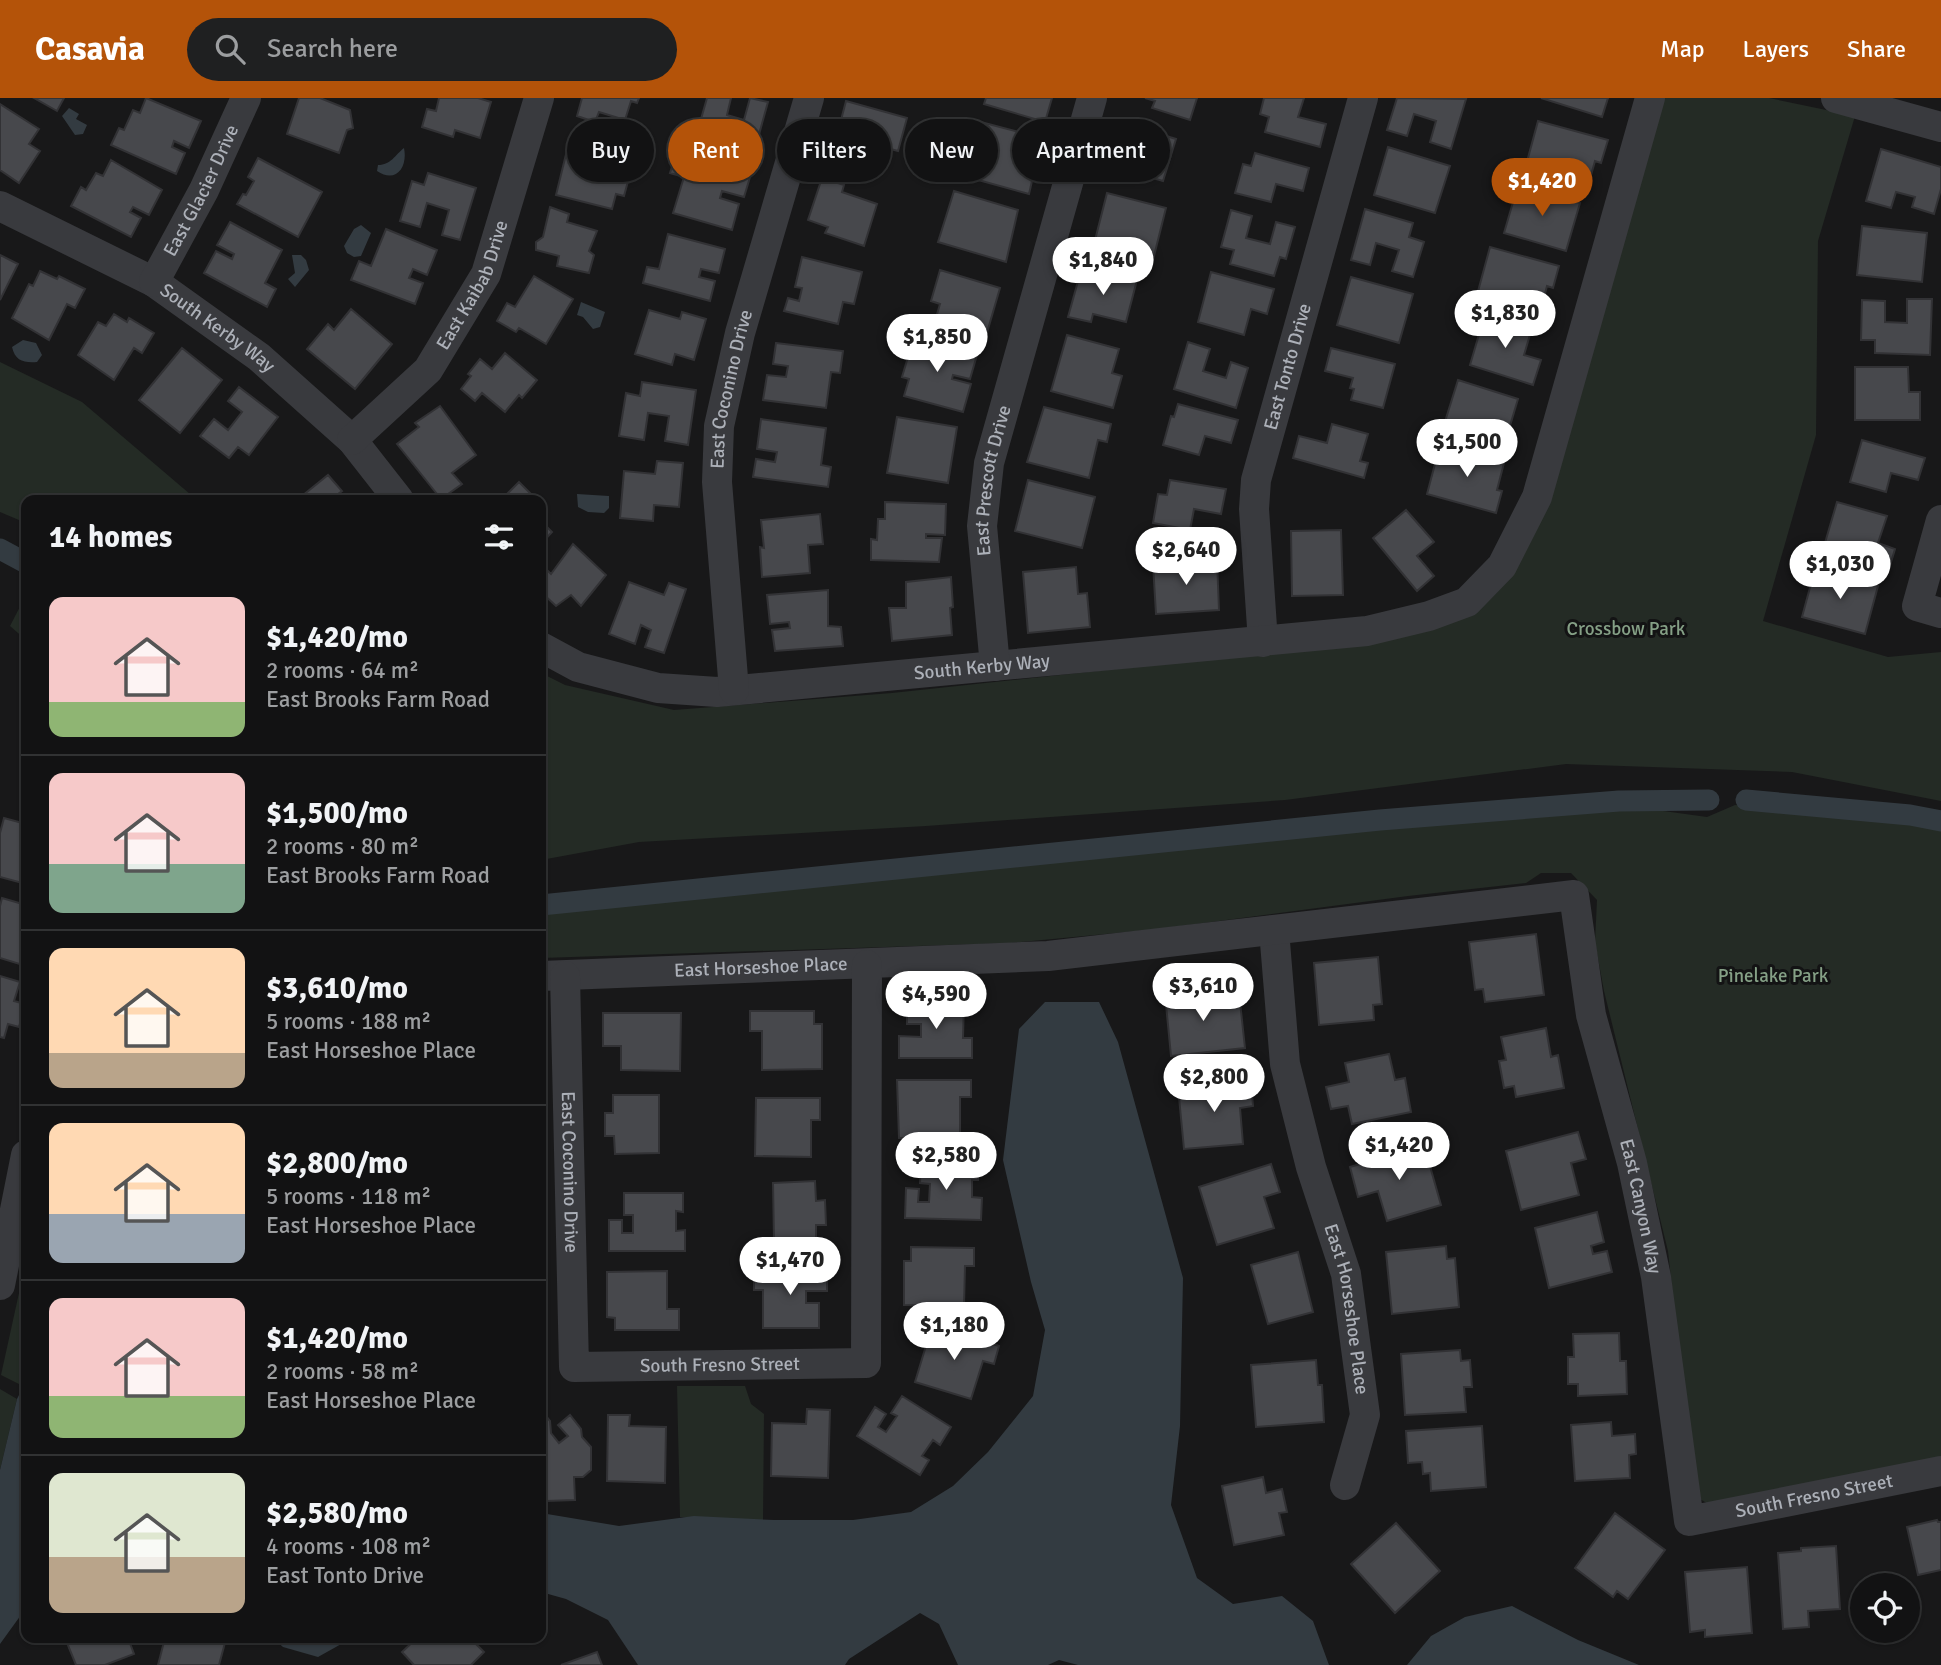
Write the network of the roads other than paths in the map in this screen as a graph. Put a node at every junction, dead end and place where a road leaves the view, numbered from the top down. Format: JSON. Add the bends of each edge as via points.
{"nodes":[{"id":1,"x":246,"y":98,"type":"edge"},
{"id":2,"x":539,"y":98,"type":"edge"},
{"id":3,"x":808,"y":98,"type":"edge"},
{"id":4,"x":1092,"y":98,"type":"edge"},
{"id":5,"x":1363,"y":98,"type":"edge"},
{"id":6,"x":1650,"y":98,"type":"edge"},
{"id":7,"x":1836,"y":98,"type":"edge"},
{"id":8,"x":1941,"y":127,"type":"edge"},
{"id":9,"x":0,"y":206,"type":"edge"},
{"id":10,"x":153,"y":282,"type":"junction"},
{"id":11,"x":352,"y":440,"type":"junction"},
{"id":12,"x":395,"y":495,"type":"edge"},
{"id":13,"x":1941,"y":520,"type":"edge"},
{"id":14,"x":1929,"y":609,"type":"edge"},
{"id":15,"x":1263,"y":642,"type":"junction"},
{"id":16,"x":546,"y":650,"type":"edge"},
{"id":17,"x":995,"y":666,"type":"junction"},
{"id":18,"x":734,"y":691,"type":"junction"},
{"id":19,"x":1574,"y":895,"type":"joint"},
{"id":20,"x":1274,"y":930,"type":"junction"},
{"id":21,"x":867,"y":965,"type":"junction"},
{"id":22,"x":553,"y":976,"type":"edge"},
{"id":23,"x":21,"y":1180,"type":"edge"},
{"id":24,"x":0,"y":1285,"type":"edge"},
{"id":25,"x":574,"y":1367,"type":"joint"},
{"id":26,"x":1941,"y":1471,"type":"edge"},
{"id":27,"x":1345,"y":1485,"type":"dead end"},
{"id":28,"x":1689,"y":1521,"type":"joint"}],
"edges":[{"from":1,"to":10,"type":"street","name":"East Glacier Drive","via":[[204,190]]},
{"from":2,"to":11,"type":"street","name":"East Kaibab Drive","via":[[486,274],[428,370]]},
{"from":3,"to":18,"type":"street","name":"East Coconino Drive","via":[[740,333],[719,426],[717,482]]},
{"from":4,"to":17,"type":"street","name":"East Prescott Drive","via":[[989,463],[982,526]]},
{"from":5,"to":15,"type":"street","name":"East Tonto Drive","via":[[1256,480]]},
{"from":6,"to":15,"type":"street","name":"South Kerby Way","via":[[1538,498],[1502,566],[1467,601],[1429,616],[1367,631]]},
{"from":7,"to":8,"type":"street"},
{"from":9,"to":10,"type":"street","name":"South Kerby Way"},
{"from":10,"to":11,"type":"street","name":"South Kerby Way","via":[[258,357]]},
{"from":11,"to":12,"type":"street","name":"South Kerby Way"},
{"from":13,"to":14,"type":"street"},
{"from":15,"to":17,"type":"street","name":"South Kerby Way"},
{"from":16,"to":18,"type":"street","name":"South Kerby Way","via":[[578,667],[658,688]]},
{"from":17,"to":18,"type":"street","name":"South Kerby Way"},
{"from":19,"to":20,"type":"street","name":"East Horseshoe Place"},
{"from":19,"to":28,"type":"street","name":"East Canyon Way","via":[[1591,1015],[1632,1163],[1656,1277]]},
{"from":20,"to":21,"type":"street","name":"East Horseshoe Place","via":[[1048,956]]},
{"from":20,"to":27,"type":"street","name":"East Horseshoe Place","via":[[1285,1064],[1311,1167],[1346,1273],[1365,1415]]},
{"from":21,"to":22,"type":"street","name":"East Horseshoe Place"},
{"from":21,"to":25,"type":"street","name":"South Fresno Street","via":[[866,1363]]},
{"from":22,"to":25,"type":"street","name":"East Coconino Drive"},
{"from":23,"to":24,"type":"street"},
{"from":26,"to":28,"type":"street","name":"South Fresno Street"}]}
